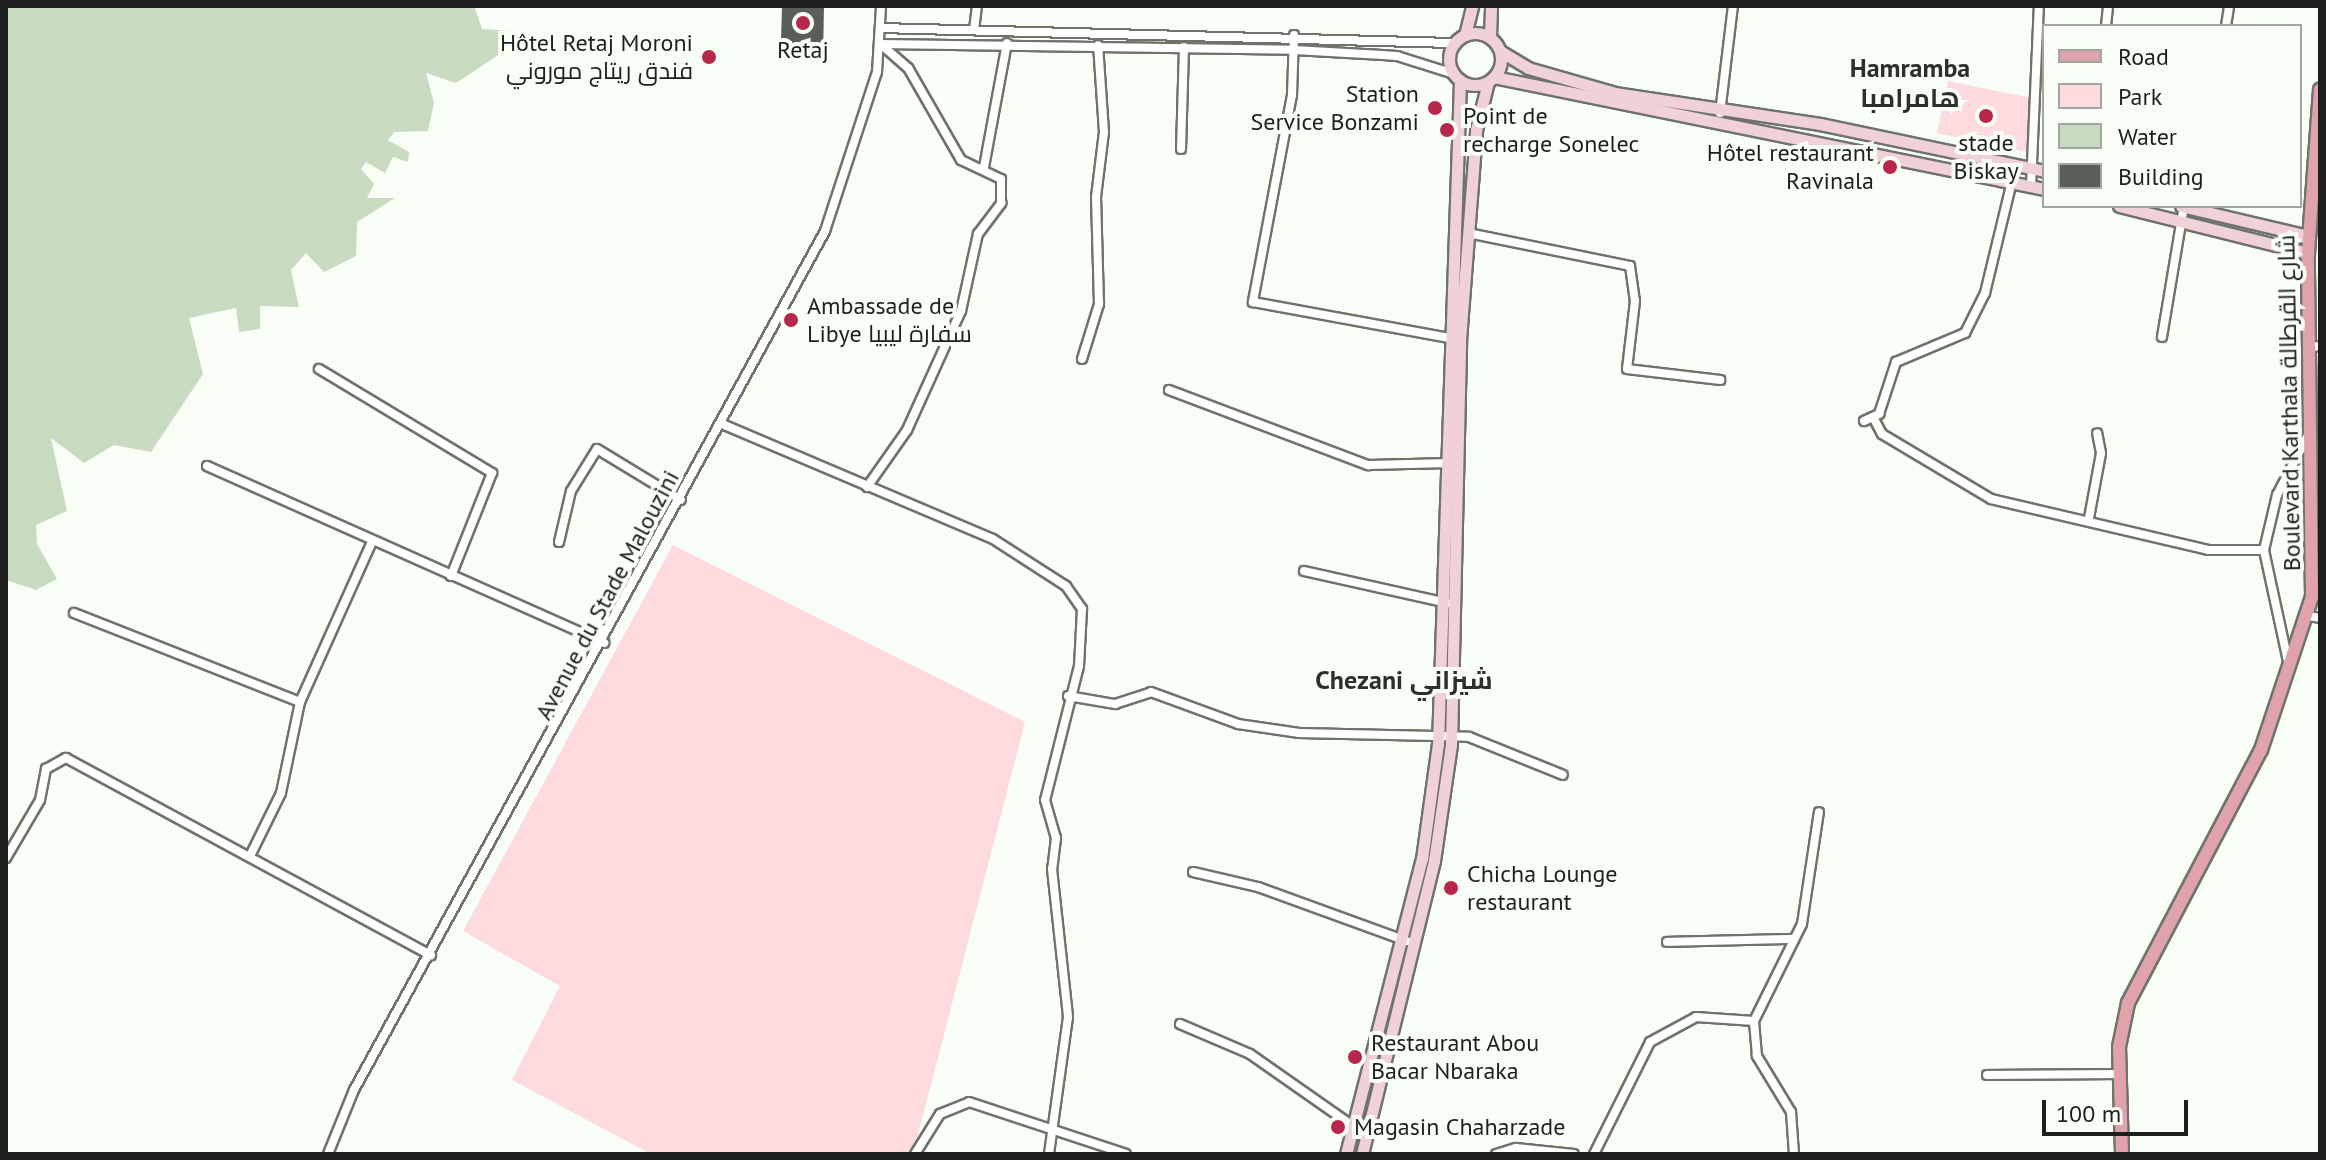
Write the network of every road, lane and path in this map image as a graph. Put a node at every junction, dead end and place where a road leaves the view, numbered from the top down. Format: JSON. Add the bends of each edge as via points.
{"nodes":[{"id":1,"x":881,"y":6,"type":"edge"},
{"id":2,"x":977,"y":6,"type":"edge"},
{"id":3,"x":1472,"y":6,"type":"edge"},
{"id":4,"x":1491,"y":6,"type":"edge"},
{"id":5,"x":1733,"y":6,"type":"edge"},
{"id":6,"x":2039,"y":6,"type":"edge"},
{"id":7,"x":880,"y":28,"type":"junction"},
{"id":8,"x":974,"y":30,"type":"junction"},
{"id":9,"x":1294,"y":35,"type":"junction"},
{"id":10,"x":1490,"y":37,"type":"junction"},
{"id":11,"x":1460,"y":39,"type":"junction"},
{"id":12,"x":880,"y":41,"type":"junction"},
{"id":13,"x":1007,"y":43,"type":"junction"},
{"id":14,"x":1098,"y":45,"type":"junction"},
{"id":15,"x":1184,"y":47,"type":"junction"},
{"id":16,"x":1294,"y":50,"type":"junction"},
{"id":17,"x":1500,"y":51,"type":"junction"},
{"id":18,"x":1457,"y":77,"type":"junction"},
{"id":19,"x":1491,"y":80,"type":"junction"},
{"id":20,"x":2320,"y":89,"type":"edge"},
{"id":21,"x":1720,"y":109,"type":"junction"},
{"id":22,"x":1718,"y":125,"type":"junction"},
{"id":23,"x":1181,"y":149,"type":"dead end"},
{"id":24,"x":2016,"y":165,"type":"junction"},
{"id":25,"x":984,"y":167,"type":"junction"},
{"id":26,"x":2040,"y":170,"type":"edge"},
{"id":27,"x":2011,"y":182,"type":"junction"},
{"id":28,"x":2031,"y":186,"type":"junction"},
{"id":29,"x":2042,"y":189,"type":"edge"},
{"id":30,"x":2127,"y":208,"type":"edge"},
{"id":31,"x":2183,"y":208,"type":"edge"},
{"id":32,"x":2191,"y":208,"type":"edge"},
{"id":33,"x":2181,"y":221,"type":"junction"},
{"id":34,"x":1468,"y":233,"type":"junction"},
{"id":35,"x":2308,"y":236,"type":"junction"},
{"id":36,"x":2308,"y":253,"type":"junction"},
{"id":37,"x":2162,"y":337,"type":"dead end"},
{"id":38,"x":1455,"y":339,"type":"junction"},
{"id":39,"x":2316,"y":346,"type":"edge"},
{"id":40,"x":1082,"y":359,"type":"dead end"},
{"id":41,"x":319,"y":369,"type":"dead end"},
{"id":42,"x":1720,"y":380,"type":"dead end"},
{"id":43,"x":1169,"y":390,"type":"dead end"},
{"id":44,"x":722,"y":424,"type":"junction"},
{"id":45,"x":2312,"y":428,"type":"junction"},
{"id":46,"x":2097,"y":433,"type":"dead end"},
{"id":47,"x":1449,"y":463,"type":"junction"},
{"id":48,"x":207,"y":466,"type":"dead end"},
{"id":49,"x":867,"y":487,"type":"junction"},
{"id":50,"x":681,"y":500,"type":"junction"},
{"id":51,"x":2089,"y":518,"type":"junction"},
{"id":52,"x":372,"y":542,"type":"junction"},
{"id":53,"x":559,"y":542,"type":"dead end"},
{"id":54,"x":2264,"y":550,"type":"junction"},
{"id":55,"x":1304,"y":571,"type":"dead end"},
{"id":56,"x":451,"y":576,"type":"junction"},
{"id":57,"x":1446,"y":603,"type":"junction"},
{"id":58,"x":74,"y":613,"type":"dead end"},
{"id":59,"x":2314,"y":617,"type":"edge"},
{"id":60,"x":604,"y":643,"type":"junction"},
{"id":61,"x":2291,"y":674,"type":"junction"},
{"id":62,"x":1068,"y":696,"type":"junction"},
{"id":63,"x":300,"y":702,"type":"junction"},
{"id":64,"x":1444,"y":735,"type":"junction"},
{"id":65,"x":1563,"y":775,"type":"dead end"},
{"id":66,"x":1819,"y":812,"type":"dead end"},
{"id":67,"x":250,"y":856,"type":"junction"},
{"id":68,"x":6,"y":858,"type":"edge"},
{"id":69,"x":1193,"y":872,"type":"dead end"},
{"id":70,"x":1400,"y":939,"type":"junction"},
{"id":71,"x":1794,"y":939,"type":"junction"},
{"id":72,"x":1667,"y":942,"type":"dead end"},
{"id":73,"x":1414,"y":944,"type":"junction"},
{"id":74,"x":431,"y":955,"type":"junction"},
{"id":75,"x":1754,"y":1021,"type":"junction"},
{"id":76,"x":1180,"y":1024,"type":"dead end"},
{"id":77,"x":2118,"y":1074,"type":"junction"},
{"id":78,"x":1987,"y":1075,"type":"dead end"},
{"id":79,"x":1353,"y":1126,"type":"junction"},
{"id":80,"x":1053,"y":1135,"type":"junction"},
{"id":81,"x":328,"y":1154,"type":"edge"},
{"id":82,"x":915,"y":1154,"type":"edge"},
{"id":83,"x":1049,"y":1154,"type":"edge"},
{"id":84,"x":1126,"y":1154,"type":"edge"},
{"id":85,"x":1346,"y":1154,"type":"edge"},
{"id":86,"x":1362,"y":1154,"type":"edge"},
{"id":87,"x":1496,"y":1154,"type":"edge"},
{"id":88,"x":1574,"y":1154,"type":"edge"},
{"id":89,"x":1594,"y":1154,"type":"edge"},
{"id":90,"x":1794,"y":1154,"type":"edge"},
{"id":91,"x":2122,"y":1154,"type":"edge"}],
"edges":[{"from":1,"to":7,"type":"street","name":"Avenue du Stade Malouzini"},
{"from":2,"to":8,"type":"street"},
{"from":3,"to":11,"type":"main road"},
{"from":4,"to":10,"type":"main road"},
{"from":5,"to":21,"type":"street"},
{"from":6,"to":26,"type":"street"},
{"from":7,"to":8,"type":"street"},
{"from":7,"to":12,"type":"street","name":"Avenue du Stade Malouzini"},
{"from":8,"to":9,"type":"street"},
{"from":9,"to":11,"type":"street"},
{"from":9,"to":16,"type":"street"},
{"from":10,"to":11,"type":"main road"},
{"from":10,"to":17,"type":"main road"},
{"from":11,"to":18,"type":"main road"},
{"from":12,"to":13,"type":"street"},
{"from":12,"to":25,"type":"street","via":[[908,68],[961,160]]},
{"from":12,"to":44,"type":"street","name":"Avenue du Stade Malouzini","via":[[825,231]]},
{"from":13,"to":14,"type":"street"},
{"from":13,"to":25,"type":"street"},
{"from":14,"to":15,"type":"street"},
{"from":14,"to":40,"type":"street","via":[[1099,304]]},
{"from":15,"to":16,"type":"street"},
{"from":15,"to":23,"type":"street"},
{"from":16,"to":18,"type":"street","via":[[1397,56]]},
{"from":16,"to":38,"type":"street","via":[[1253,302]]},
{"from":17,"to":19,"type":"main road"},
{"from":17,"to":21,"type":"main road","via":[[1552,77]]},
{"from":18,"to":19,"type":"main road"},
{"from":18,"to":38,"type":"main road"},
{"from":19,"to":22,"type":"main road"},
{"from":19,"to":34,"type":"main road","via":[[1476,130]]},
{"from":20,"to":35,"type":"main road","name":"Boulevard Karthala شارع القرطالة"},
{"from":21,"to":22,"type":"street"},
{"from":21,"to":24,"type":"main road"},
{"from":22,"to":27,"type":"main road"},
{"from":24,"to":26,"type":"main road"},
{"from":24,"to":27,"type":"street"},
{"from":25,"to":49,"type":"street","via":[[1001,179],[1001,203],[978,234],[961,311],[907,430]]},
{"from":26,"to":28,"type":"street"},
{"from":27,"to":28,"type":"main road"},
{"from":27,"to":51,"type":"street","via":[[1985,293],[1965,333],[1896,362],[1868,419],[1882,434],[1980,494]]},
{"from":28,"to":29,"type":"main road"},
{"from":30,"to":33,"type":"main road"},
{"from":31,"to":33,"type":"street"},
{"from":32,"to":35,"type":"main road"},
{"from":33,"to":36,"type":"main road"},
{"from":33,"to":37,"type":"street"},
{"from":34,"to":38,"type":"main road"},
{"from":34,"to":42,"type":"street","via":[[1630,266],[1635,301],[1627,369]]},
{"from":35,"to":36,"type":"main road","name":"Boulevard Karthala شارع القرطالة"},
{"from":36,"to":39,"type":"main road","name":"Boulevard Karthala شارع القرطالة"},
{"from":38,"to":47,"type":"main road"},
{"from":39,"to":45,"type":"main road","name":"Boulevard Karthala شارع القرطالة"},
{"from":41,"to":56,"type":"street","via":[[492,473]]},
{"from":43,"to":47,"type":"street","via":[[1368,465]]},
{"from":44,"to":49,"type":"street","via":[[781,443]]},
{"from":44,"to":50,"type":"street","name":"Avenue du Stade Malouzini"},
{"from":45,"to":54,"type":"street","via":[[2277,495]]},
{"from":45,"to":59,"type":"main road","name":"Boulevard Karthala شارع القرطالة"},
{"from":46,"to":51,"type":"street","via":[[2101,453]]},
{"from":47,"to":57,"type":"main road"},
{"from":48,"to":52,"type":"street"},
{"from":49,"to":62,"type":"street","via":[[983,534],[1066,586],[1082,609],[1083,630]]},
{"from":50,"to":53,"type":"street","via":[[597,449],[571,491]]},
{"from":50,"to":60,"type":"street","name":"Avenue du Stade Malouzini"},
{"from":51,"to":54,"type":"street","via":[[2208,550]]},
{"from":52,"to":56,"type":"street"},
{"from":52,"to":63,"type":"street"},
{"from":54,"to":61,"type":"street"},
{"from":55,"to":57,"type":"street"},
{"from":56,"to":60,"type":"street"},
{"from":57,"to":64,"type":"main road"},
{"from":58,"to":63,"type":"street"},
{"from":59,"to":61,"type":"main road","name":"Boulevard Karthala شارع القرطالة"},
{"from":60,"to":74,"type":"street","name":"Avenue du Stade Malouzini"},
{"from":61,"to":77,"type":"main road","name":"Boulevard Karthala شارع القرطالة","via":[[2261,750],[2128,1003]]},
{"from":62,"to":64,"type":"street","via":[[1115,704],[1151,692],[1238,724]]},
{"from":62,"to":80,"type":"street","via":[[1045,800],[1056,838],[1052,869],[1068,1017]]},
{"from":63,"to":67,"type":"street","via":[[281,793]]},
{"from":64,"to":65,"type":"street"},
{"from":64,"to":70,"type":"main road","via":[[1422,859]]},
{"from":64,"to":73,"type":"main road","via":[[1434,861]]},
{"from":66,"to":71,"type":"street"},
{"from":67,"to":68,"type":"street","via":[[66,758],[46,769],[40,800]]},
{"from":67,"to":74,"type":"street"},
{"from":69,"to":70,"type":"street","via":[[1258,887]]},
{"from":70,"to":73,"type":"street"},
{"from":70,"to":79,"type":"main road"},
{"from":71,"to":72,"type":"street"},
{"from":71,"to":75,"type":"street"},
{"from":73,"to":86,"type":"main road"},
{"from":74,"to":81,"type":"street","name":"Avenue du Stade Malouzini","via":[[354,1090]]},
{"from":75,"to":89,"type":"street","via":[[1696,1017],[1650,1042]]},
{"from":75,"to":90,"type":"street","via":[[1757,1056],[1791,1112]]},
{"from":76,"to":79,"type":"street","via":[[1250,1054]]},
{"from":77,"to":78,"type":"street"},
{"from":77,"to":91,"type":"main road","name":"Boulevard Karthala شارع القرطالة"},
{"from":79,"to":85,"type":"main road"},
{"from":80,"to":82,"type":"street","via":[[969,1102],[954,1104]]},
{"from":80,"to":83,"type":"street"},
{"from":80,"to":84,"type":"street"},
{"from":87,"to":88,"type":"street","via":[[1516,1148]]}]}
